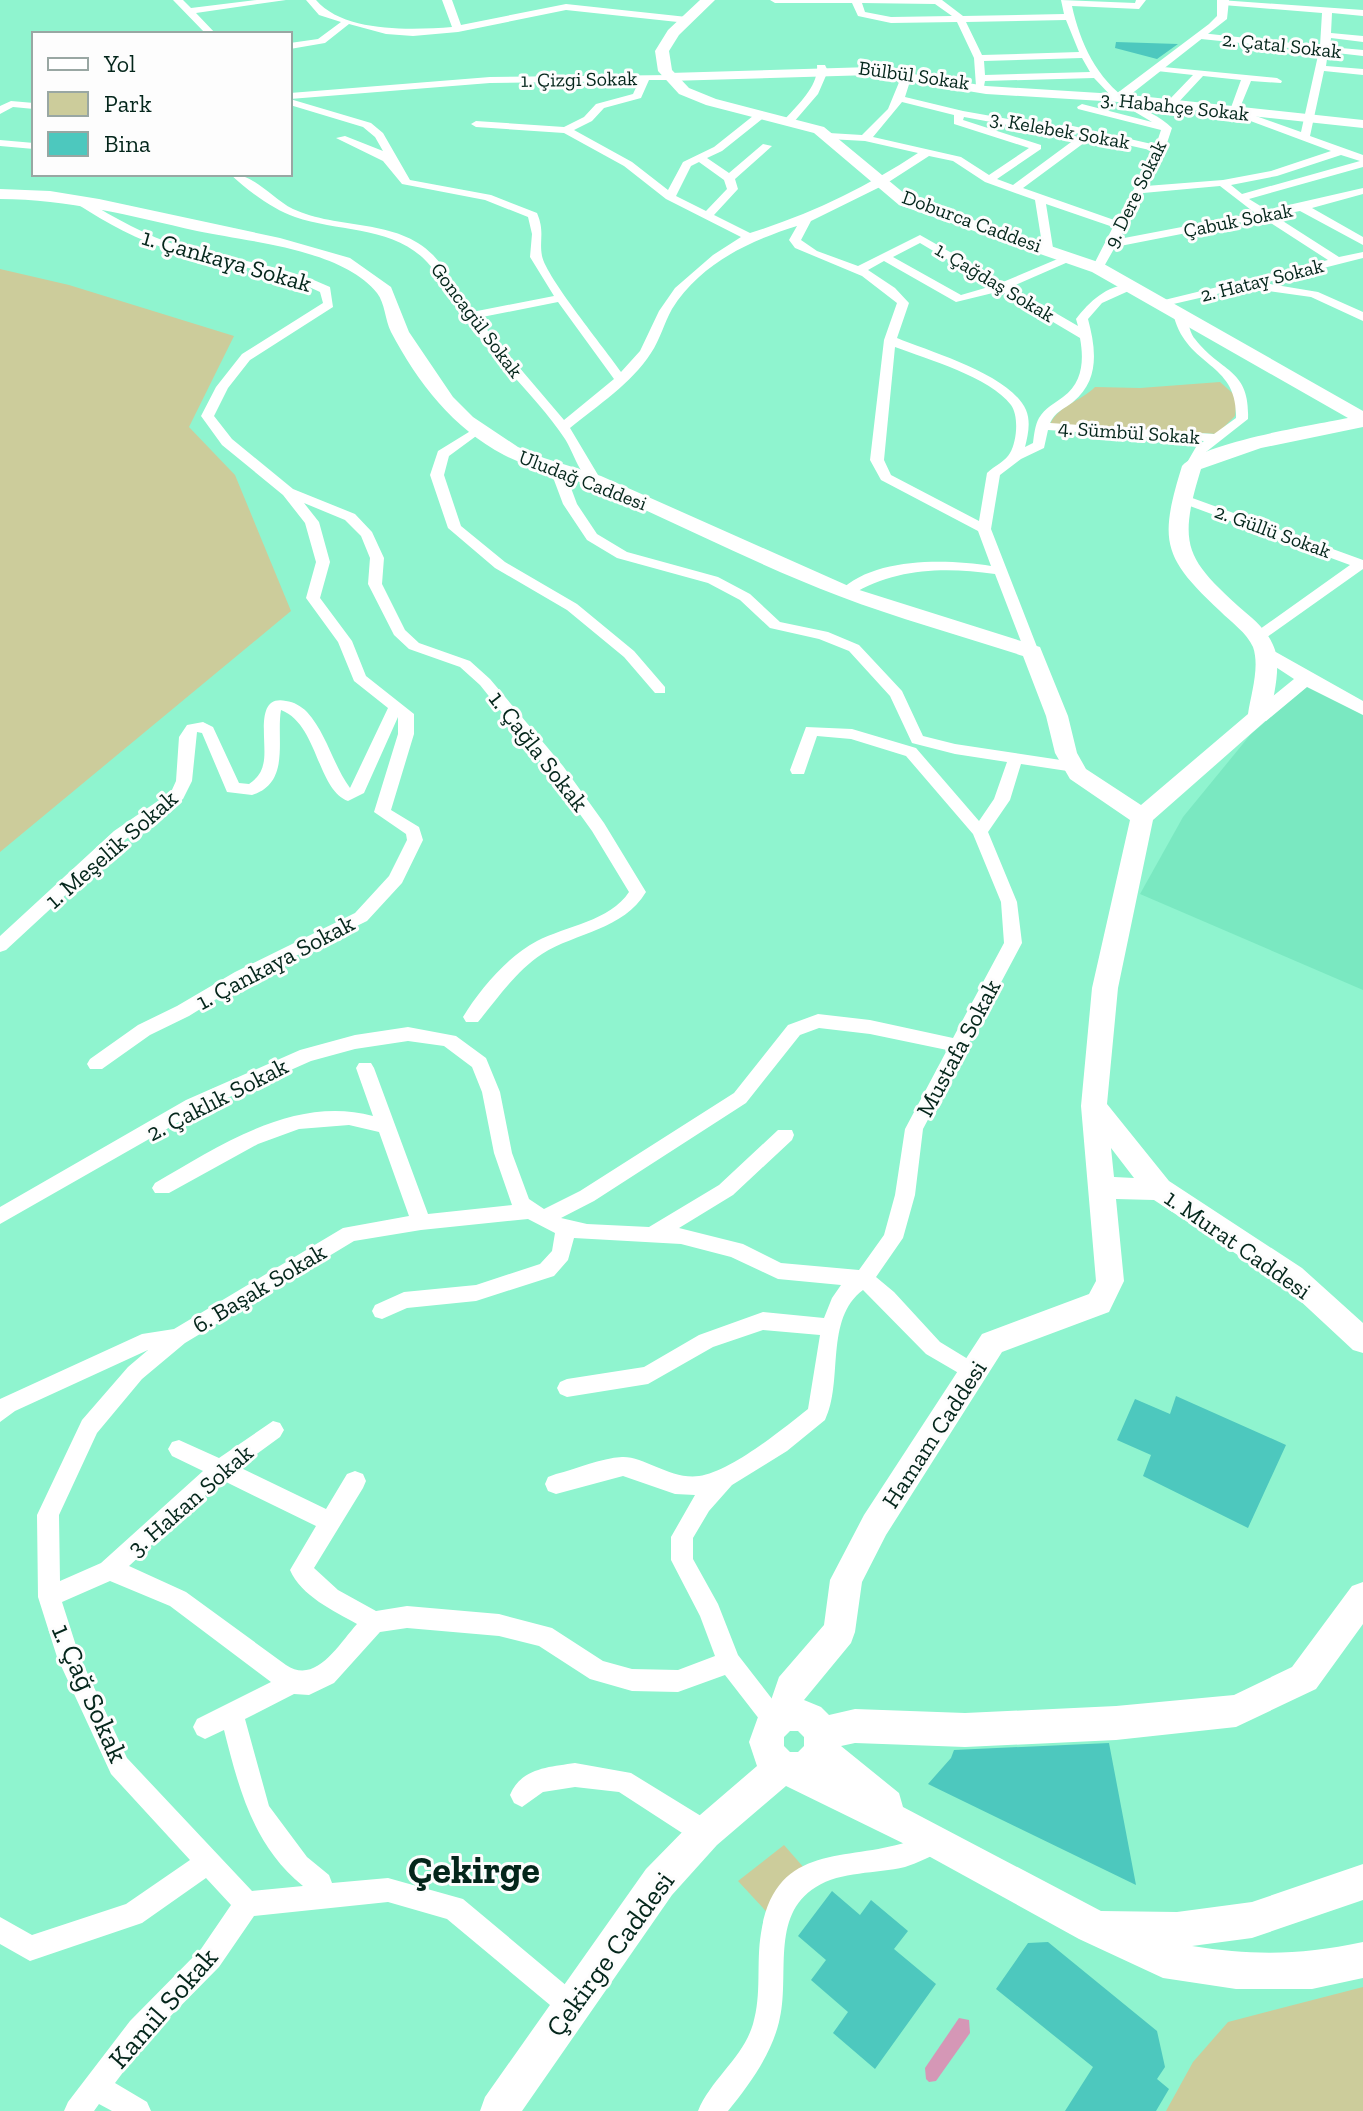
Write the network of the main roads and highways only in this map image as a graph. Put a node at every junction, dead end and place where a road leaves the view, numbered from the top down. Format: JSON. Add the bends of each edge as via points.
{"nodes":[{"id":1,"x":708,"y":0,"type":"edge"},
{"id":2,"x":0,"y":194,"type":"edge"},
{"id":3,"x":1363,"y":420,"type":"edge"},
{"id":4,"x":1142,"y":817,"type":"junction"},
{"id":5,"x":1094,"y":1106,"type":"junction"},
{"id":6,"x":1101,"y":1188,"type":"junction"},
{"id":7,"x":1159,"y":1189,"type":"junction"},
{"id":8,"x":1363,"y":1341,"type":"edge"},
{"id":9,"x":1363,"y":1597,"type":"edge"},
{"id":10,"x":779,"y":1743,"type":"junction"},
{"id":11,"x":821,"y":1743,"type":"junction"},
{"id":12,"x":935,"y":1841,"type":"junction"},
{"id":13,"x":1363,"y":1882,"type":"edge"},
{"id":14,"x":1092,"y":1926,"type":"junction"},
{"id":15,"x":1363,"y":1960,"type":"edge"},
{"id":16,"x":499,"y":2111,"type":"edge"}],
"edges":[{"from":1,"to":3,"type":"main road","name":"Doburca Caddesi","via":[[662,51],[667,74],[684,91],[819,130],[905,202],[1098,268]]},
{"from":2,"to":4,"type":"main road","name":"Uludağ Caddesi","via":[[81,202],[331,256],[367,275],[388,294],[395,322],[428,381],[460,417],[502,447],[558,472],[594,480],[846,592],[1032,652],[1078,774]]},
{"from":3,"to":4,"type":"main road","via":[[1268,439],[1192,466],[1177,549],[1184,565],[1262,645],[1259,717]]},
{"from":4,"to":5,"type":"main road","via":[[1105,988]]},
{"from":5,"to":6,"type":"main road","name":"Hamam Caddesi"},
{"from":5,"to":7,"type":"main road","name":"1. Murat Caddesi"},
{"from":6,"to":7,"type":"main road"},
{"from":6,"to":10,"type":"main road","name":"Hamam Caddesi","via":[[1110,1281],[1099,1303],[992,1343],[875,1525],[846,1580],[839,1632],[791,1688]]},
{"from":7,"to":8,"type":"main road","name":"1. Murat Caddesi","via":[[1292,1276]]},
{"from":9,"to":11,"type":"main road","via":[[1304,1678],[1236,1711],[965,1730],[855,1726]]},
{"from":10,"to":11,"type":"main road","via":[[809,1766]]},
{"from":10,"to":11,"type":"main road","via":[[792,1715],[809,1720]]},
{"from":10,"to":12,"type":"main road"},
{"from":10,"to":16,"type":"main road","name":"Çekirge Caddesi","via":[[735,1809],[659,1882]]},
{"from":11,"to":12,"type":"main road"},
{"from":12,"to":14,"type":"main road"},
{"from":13,"to":14,"type":"main road","via":[[1252,1920],[1177,1930]]},
{"from":14,"to":15,"type":"main road","via":[[1163,1960],[1236,1971],[1312,1971]]}]}
